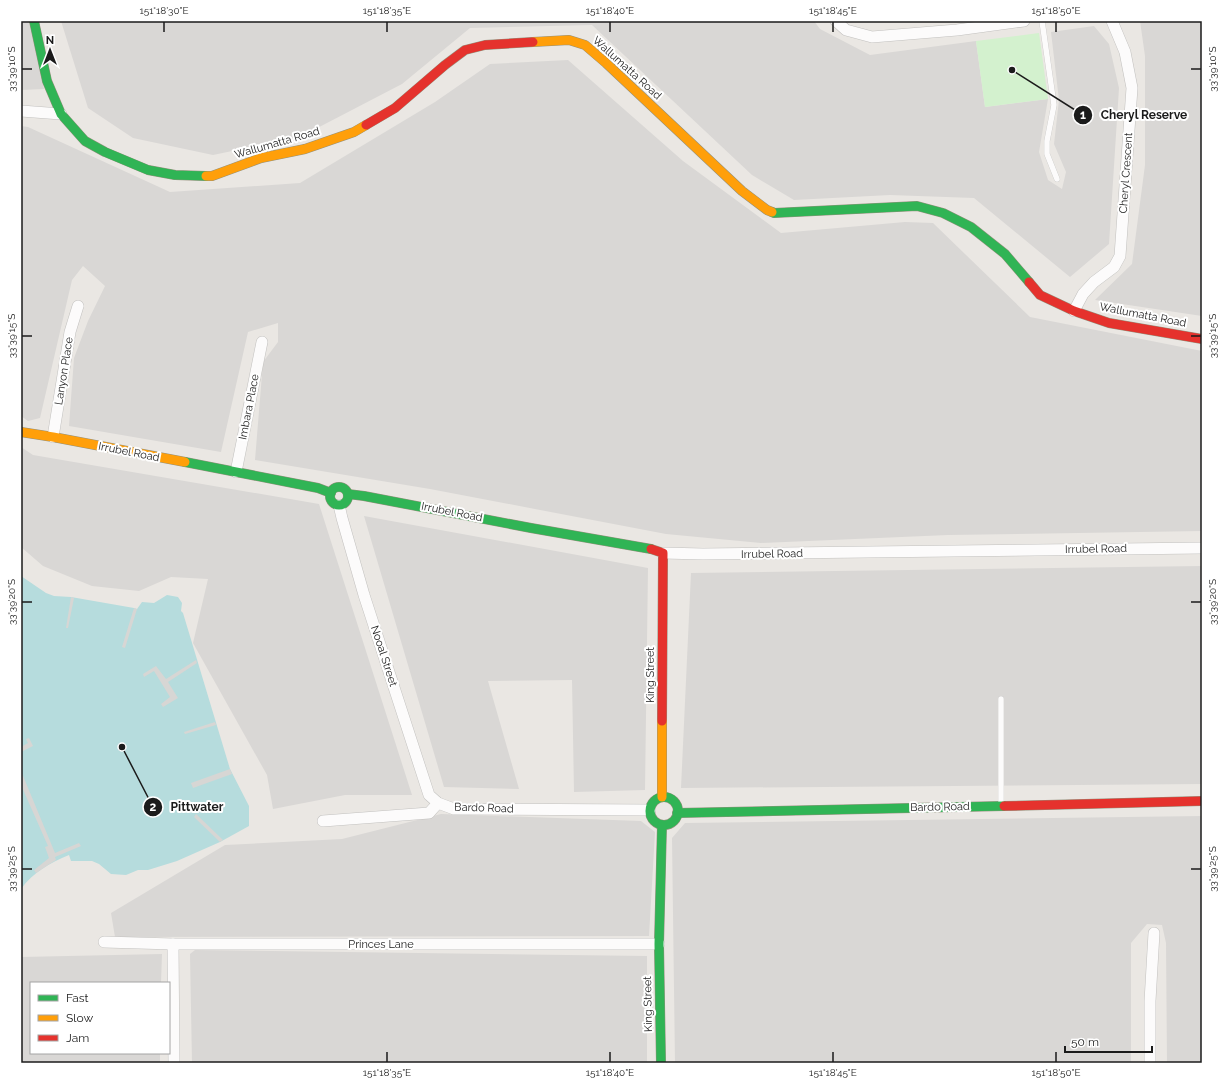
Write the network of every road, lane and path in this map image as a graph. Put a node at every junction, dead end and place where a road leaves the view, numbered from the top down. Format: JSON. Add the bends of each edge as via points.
{"nodes":[{"id":1,"x":34,"y":21,"type":"edge"},
{"id":2,"x":836,"y":21,"type":"edge"},
{"id":3,"x":1024,"y":21,"type":"edge"},
{"id":4,"x":1042,"y":21,"type":"edge"},
{"id":5,"x":1112,"y":21,"type":"edge"},
{"id":6,"x":21,"y":111,"type":"edge"},
{"id":7,"x":61,"y":114,"type":"junction"},
{"id":8,"x":1057,"y":179,"type":"dead end"},
{"id":9,"x":78,"y":306,"type":"dead end"},
{"id":10,"x":1074,"y":311,"type":"junction"},
{"id":11,"x":1202,"y":339,"type":"edge"},
{"id":12,"x":262,"y":342,"type":"dead end"},
{"id":13,"x":21,"y":432,"type":"edge"},
{"id":14,"x":53,"y":437,"type":"junction"},
{"id":15,"x":236,"y":472,"type":"junction"},
{"id":16,"x":330,"y":493,"type":"junction"},
{"id":17,"x":348,"y":494,"type":"junction"},
{"id":18,"x":340,"y":505,"type":"junction"},
{"id":19,"x":1202,"y":548,"type":"edge"},
{"id":20,"x":663,"y":553,"type":"junction"},
{"id":21,"x":1001,"y":699,"type":"dead end"},
{"id":22,"x":662,"y":797,"type":"junction"},
{"id":23,"x":1202,"y":801,"type":"edge"},
{"id":24,"x":438,"y":803,"type":"junction"},
{"id":25,"x":1002,"y":806,"type":"junction"},
{"id":26,"x":650,"y":810,"type":"junction"},
{"id":27,"x":678,"y":813,"type":"junction"},
{"id":28,"x":323,"y":821,"type":"dead end"},
{"id":29,"x":662,"y":825,"type":"junction"},
{"id":30,"x":1154,"y":933,"type":"dead end"},
{"id":31,"x":104,"y":942,"type":"dead end"},
{"id":32,"x":173,"y":944,"type":"junction"},
{"id":33,"x":658,"y":944,"type":"junction"},
{"id":34,"x":174,"y":1063,"type":"edge"},
{"id":35,"x":661,"y":1063,"type":"edge"},
{"id":36,"x":1150,"y":1063,"type":"edge"}],
"edges":[{"from":1,"to":7,"type":"street","name":"Wallumatta Road","via":[[47,81]]},
{"from":2,"to":3,"type":"street","via":[[846,30],[872,37],[958,30]]},
{"from":4,"to":8,"type":"lane","via":[[1054,105],[1047,154]]},
{"from":5,"to":10,"type":"street","name":"Cheryl Crescent","via":[[1125,52],[1132,88],[1120,256],[1114,267],[1083,294]]},
{"from":6,"to":7,"type":"street"},
{"from":7,"to":10,"type":"street","name":"Wallumatta Road","via":[[85,140],[105,152],[148,170],[212,176],[262,158],[306,149],[354,132],[395,108],[465,50],[485,46],[569,40],[584,45],[606,63],[742,191],[767,210],[774,213],[918,206],[943,213],[971,227],[1006,254],[1040,295]]},
{"from":9,"to":14,"type":"street","name":"Lanyon Place","via":[[70,332]]},
{"from":10,"to":11,"type":"street","name":"Wallumatta Road","via":[[1109,323]]},
{"from":12,"to":15,"type":"street","name":"Imbara Place"},
{"from":13,"to":14,"type":"street","name":"Irrubel Road"},
{"from":14,"to":15,"type":"street","name":"Irrubel Road"},
{"from":15,"to":16,"type":"street","name":"Irrubel Road"},
{"from":16,"to":17,"type":"street","via":[[340,487]]},
{"from":16,"to":18,"type":"street","via":[[331,500]]},
{"from":17,"to":18,"type":"street","via":[[346,502]]},
{"from":17,"to":20,"type":"street","name":"Irrubel Road"},
{"from":18,"to":24,"type":"street","name":"Nooal Street","via":[[364,595],[429,795]]},
{"from":19,"to":20,"type":"street","name":"Irrubel Road"},
{"from":20,"to":22,"type":"street","name":"King Street"},
{"from":21,"to":25,"type":"lane"},
{"from":22,"to":26,"type":"street","via":[[653,802]]},
{"from":22,"to":27,"type":"street","via":[[672,800]]},
{"from":23,"to":25,"type":"street","name":"Bardo Road"},
{"from":24,"to":26,"type":"street","name":"Bardo Road","via":[[454,809]]},
{"from":24,"to":28,"type":"street","name":"Bardo Road","via":[[429,813]]},
{"from":25,"to":27,"type":"street","name":"Bardo Road"},
{"from":26,"to":29,"type":"street","via":[[654,821]]},
{"from":27,"to":29,"type":"street","via":[[674,821]]},
{"from":29,"to":33,"type":"street","name":"King Street"},
{"from":30,"to":36,"type":"street"},
{"from":31,"to":32,"type":"street","name":"Princes Lane"},
{"from":32,"to":33,"type":"street","name":"Princes Lane"},
{"from":32,"to":34,"type":"street"},
{"from":33,"to":35,"type":"street","name":"King Street"}]}
